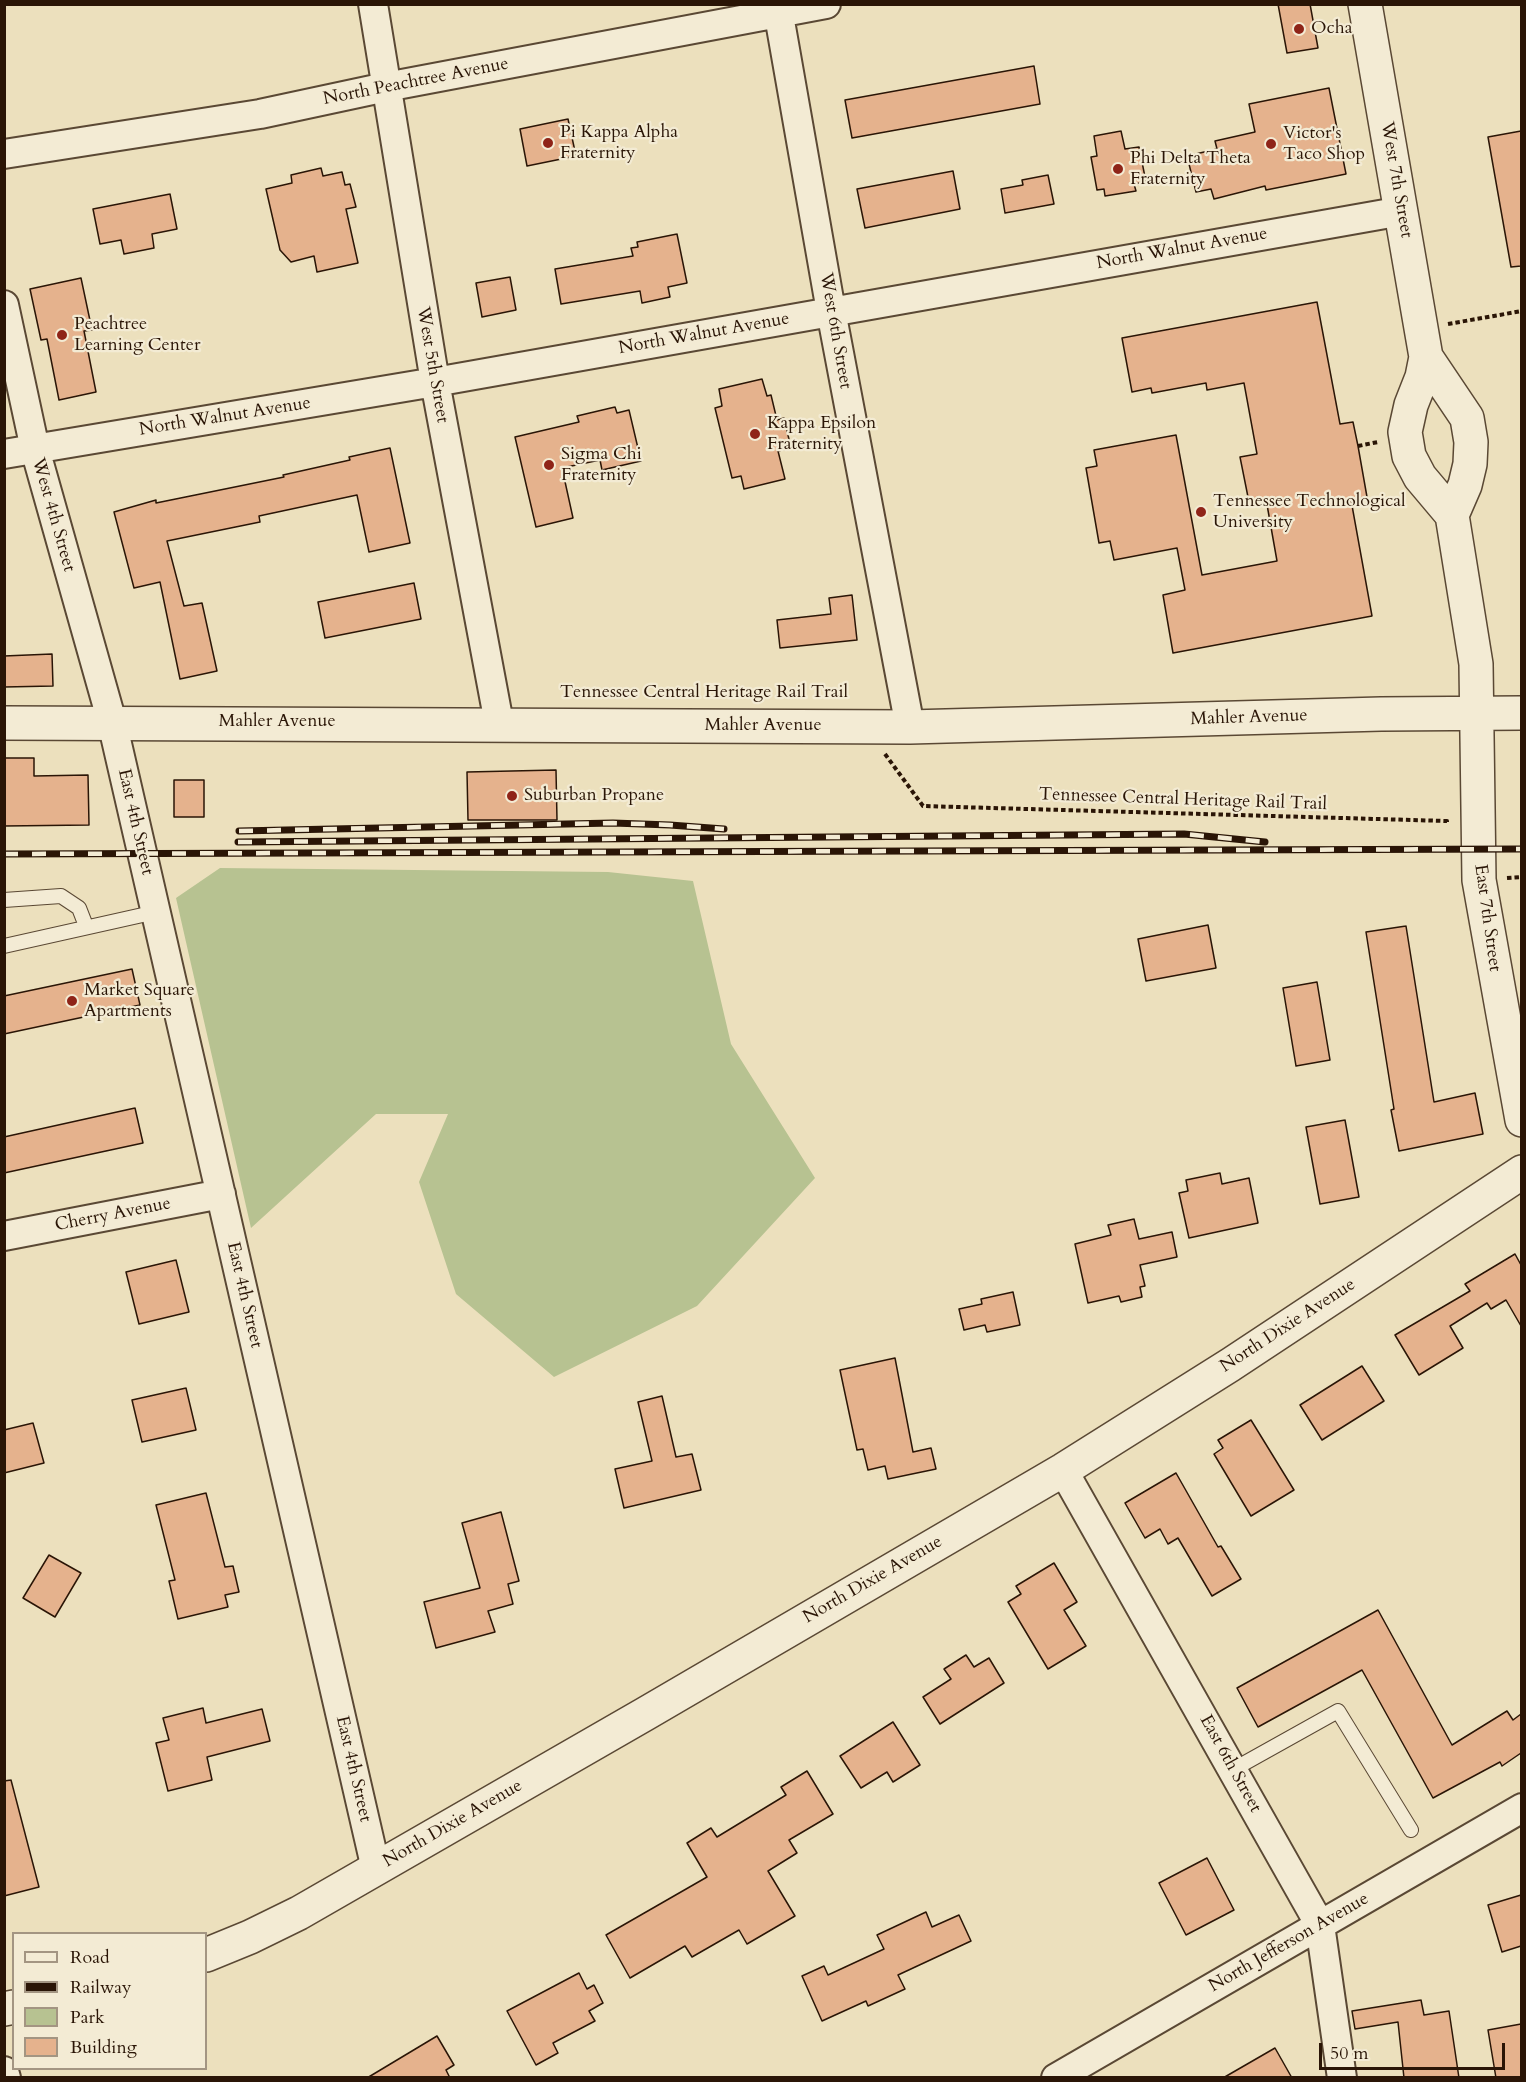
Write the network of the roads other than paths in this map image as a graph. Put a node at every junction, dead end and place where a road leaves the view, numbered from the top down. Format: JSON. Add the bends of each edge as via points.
{"nodes":[{"id":1,"x":373,"y":4,"type":"edge"},
{"id":2,"x":826,"y":4,"type":"edge"},
{"id":3,"x":1365,"y":4,"type":"edge"},
{"id":4,"x":778,"y":8,"type":"edge"},
{"id":5,"x":386,"y":87,"type":"junction"},
{"id":6,"x":4,"y":154,"type":"edge"},
{"id":7,"x":1402,"y":211,"type":"junction"},
{"id":8,"x":4,"y":305,"type":"edge"},
{"id":9,"x":831,"y":311,"type":"junction"},
{"id":10,"x":1426,"y":357,"type":"junction"},
{"id":11,"x":435,"y":382,"type":"junction"},
{"id":12,"x":35,"y":449,"type":"junction"},
{"id":13,"x":4,"y":454,"type":"edge"},
{"id":14,"x":1452,"y":515,"type":"junction"},
{"id":15,"x":1521,"y":712,"type":"edge"},
{"id":16,"x":1478,"y":713,"type":"junction"},
{"id":17,"x":112,"y":722,"type":"junction"},
{"id":18,"x":4,"y":723,"type":"edge"},
{"id":19,"x":499,"y":723,"type":"junction"},
{"id":20,"x":910,"y":727,"type":"junction"},
{"id":21,"x":4,"y":900,"type":"edge"},
{"id":22,"x":156,"y":912,"type":"junction"},
{"id":23,"x":87,"y":926,"type":"junction"},
{"id":24,"x":4,"y":946,"type":"edge"},
{"id":25,"x":1521,"y":1120,"type":"edge"},
{"id":26,"x":1521,"y":1172,"type":"edge"},
{"id":27,"x":221,"y":1194,"type":"junction"},
{"id":28,"x":4,"y":1236,"type":"edge"},
{"id":29,"x":1063,"y":1470,"type":"junction"},
{"id":30,"x":1234,"y":1769,"type":"junction"},
{"id":31,"x":1521,"y":1808,"type":"edge"},
{"id":32,"x":1411,"y":1830,"type":"dead end"},
{"id":33,"x":376,"y":1869,"type":"junction"},
{"id":34,"x":1320,"y":1925,"type":"junction"},
{"id":35,"x":207,"y":1955,"type":"edge"},
{"id":36,"x":4,"y":2071,"type":"edge"},
{"id":37,"x":6,"y":2078,"type":"edge"},
{"id":38,"x":1056,"y":2078,"type":"edge"},
{"id":39,"x":1342,"y":2078,"type":"edge"}],
"edges":[{"from":1,"to":5,"type":"street","name":"West 5th Street"},
{"from":2,"to":4,"type":"street","name":"North Peachtree Avenue"},
{"from":3,"to":7,"type":"street","name":"West 7th Street"},
{"from":4,"to":5,"type":"street","name":"North Peachtree Avenue"},
{"from":4,"to":9,"type":"street","name":"West 6th Street"},
{"from":5,"to":6,"type":"street","name":"North Peachtree Avenue","via":[[260,114]]},
{"from":5,"to":11,"type":"street","name":"West 5th Street"},
{"from":7,"to":9,"type":"street","name":"North Walnut Avenue"},
{"from":7,"to":10,"type":"street","name":"West 7th Street"},
{"from":8,"to":12,"type":"street","name":"West 4th Street"},
{"from":9,"to":11,"type":"street","name":"North Walnut Avenue"},
{"from":9,"to":20,"type":"street","name":"West 6th Street"},
{"from":10,"to":14,"type":"street","name":"West 7th Street","via":[[1467,418],[1472,442],[1465,485]]},
{"from":10,"to":14,"type":"street","name":"West 7th Street","via":[[1405,432],[1409,456],[1420,477]]},
{"from":11,"to":12,"type":"street","name":"North Walnut Avenue"},
{"from":11,"to":19,"type":"street","name":"West 5th Street"},
{"from":12,"to":13,"type":"street","name":"North Walnut Avenue"},
{"from":12,"to":17,"type":"street","name":"West 4th Street"},
{"from":14,"to":16,"type":"street","via":[[1476,664]]},
{"from":15,"to":16,"type":"street","name":"Mahler Avenue"},
{"from":16,"to":20,"type":"street","name":"Mahler Avenue"},
{"from":16,"to":25,"type":"street","name":"East 7th Street","via":[[1479,880]]},
{"from":17,"to":18,"type":"street","name":"Mahler Avenue"},
{"from":17,"to":19,"type":"street","name":"Mahler Avenue"},
{"from":17,"to":22,"type":"street","name":"East 4th Street"},
{"from":19,"to":20,"type":"street","name":"Mahler Avenue"},
{"from":21,"to":23,"type":"lane","via":[[62,896],[79,908]]},
{"from":22,"to":23,"type":"lane"},
{"from":22,"to":27,"type":"street","name":"East 4th Street"},
{"from":23,"to":24,"type":"lane"},
{"from":26,"to":29,"type":"street","name":"North Dixie Avenue"},
{"from":27,"to":28,"type":"street","name":"Cherry Avenue"},
{"from":27,"to":33,"type":"street","name":"East 4th Street"},
{"from":29,"to":30,"type":"street","name":"East 6th Street"},
{"from":29,"to":33,"type":"street","name":"North Dixie Avenue"},
{"from":30,"to":32,"type":"lane","via":[[1338,1712]]},
{"from":30,"to":34,"type":"street","name":"East 6th Street"},
{"from":31,"to":34,"type":"street","name":"North Jefferson Avenue"},
{"from":33,"to":35,"type":"street","name":"North Dixie Avenue","via":[[298,1913]]},
{"from":34,"to":38,"type":"street","name":"North Jefferson Avenue"},
{"from":34,"to":39,"type":"street","name":"East 6th Street"},
{"from":36,"to":37,"type":"street"}]}
